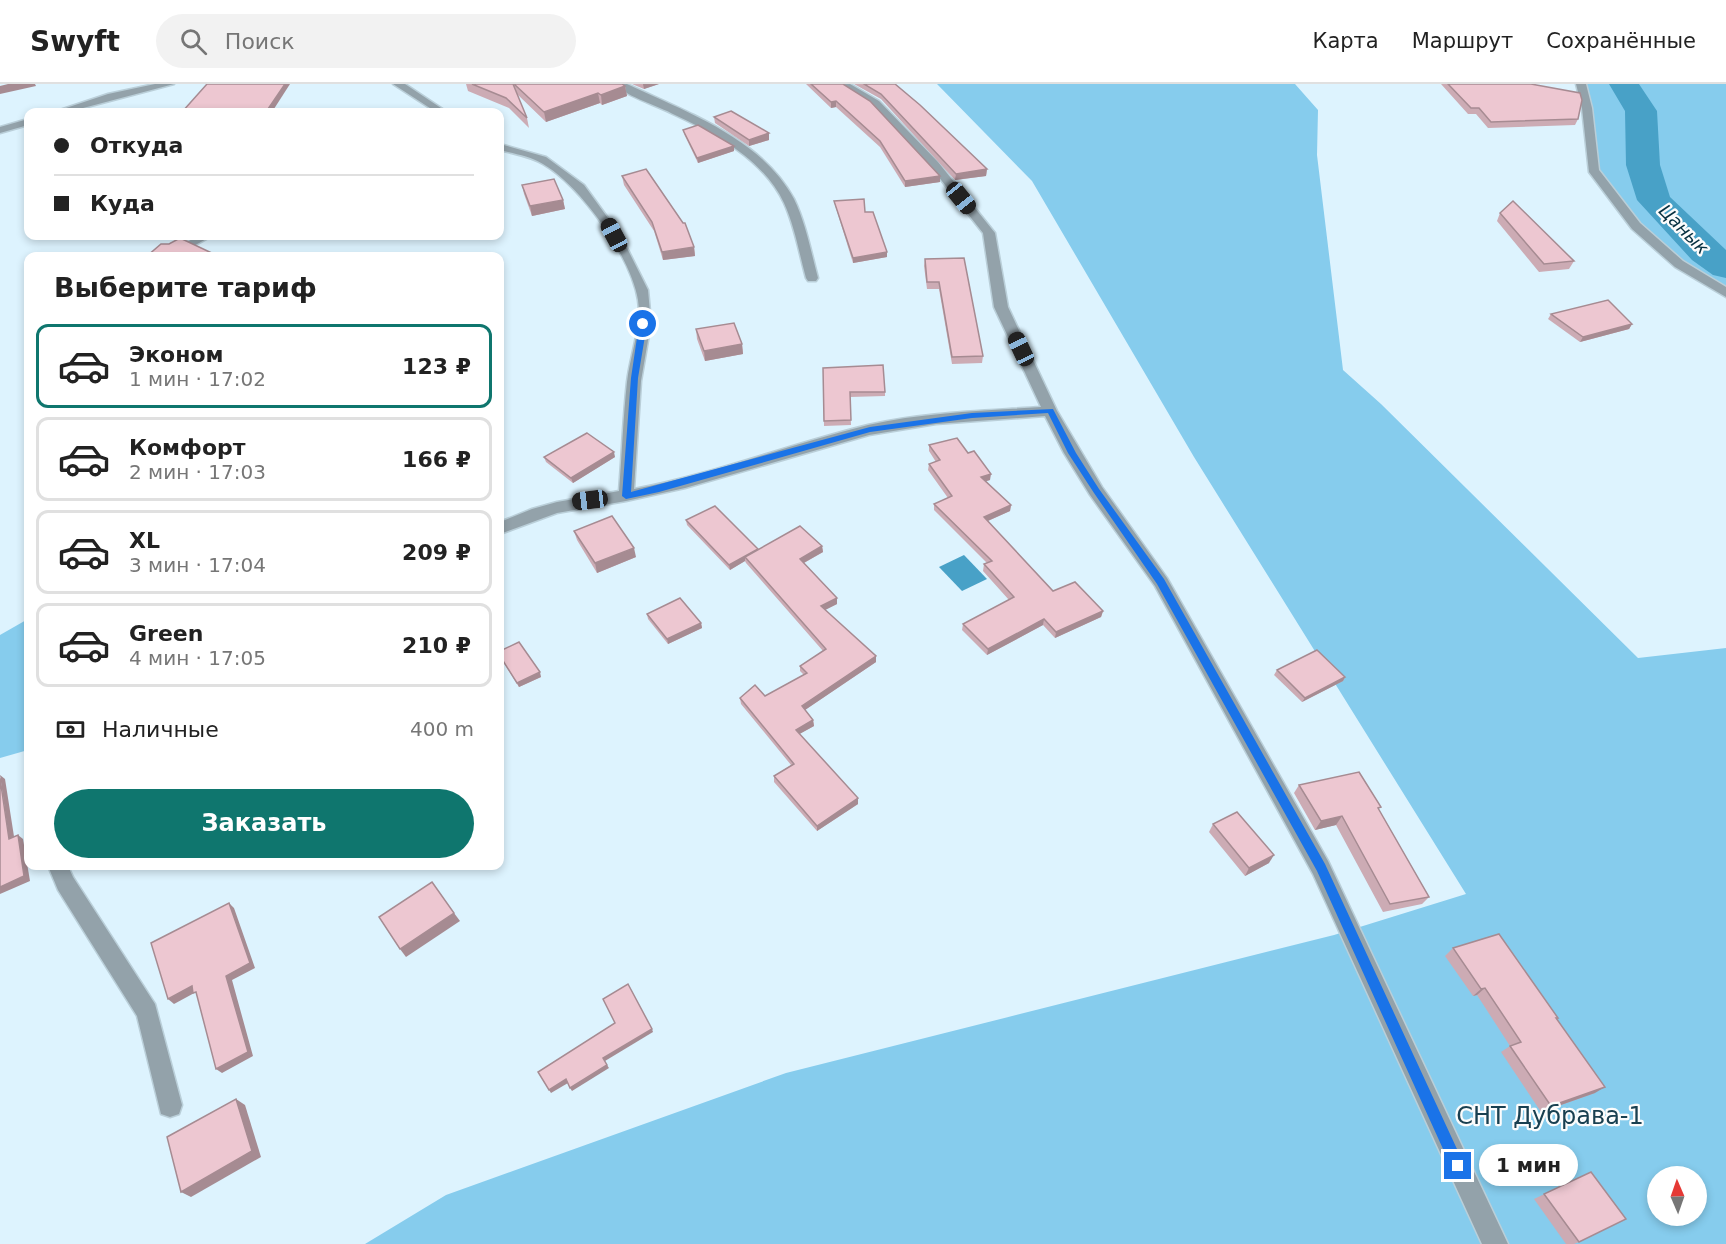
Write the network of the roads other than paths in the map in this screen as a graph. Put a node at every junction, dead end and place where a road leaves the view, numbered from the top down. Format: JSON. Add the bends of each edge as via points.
{"nodes":[{"id":1,"x":169,"y":84,"type":"edge"},
{"id":2,"x":398,"y":84,"type":"edge"},
{"id":3,"x":619,"y":84,"type":"edge"},
{"id":4,"x":843,"y":84,"type":"edge"},
{"id":5,"x":1581,"y":84,"type":"edge"},
{"id":6,"x":72,"y":108,"type":"edge"},
{"id":7,"x":436,"y":108,"type":"edge"},
{"id":8,"x":24,"y":123,"type":"edge"},
{"id":9,"x":0,"y":130,"type":"edge"},
{"id":10,"x":504,"y":148,"type":"edge"},
{"id":11,"x":198,"y":240,"type":"edge"},
{"id":12,"x":175,"y":252,"type":"edge"},
{"id":13,"x":812,"y":278,"type":"dead end"},
{"id":14,"x":1726,"y":293,"type":"edge"},
{"id":15,"x":1050,"y":411,"type":"junction"},
{"id":16,"x":626,"y":496,"type":"junction"},
{"id":17,"x":504,"y":526,"type":"edge"},
{"id":18,"x":60,"y":870,"type":"edge"},
{"id":19,"x":170,"y":1105,"type":"dead end"},
{"id":20,"x":1495,"y":1244,"type":"edge"}],
"edges":[{"from":1,"to":6,"type":"lane"},
{"from":2,"to":7,"type":"lane"},
{"from":3,"to":13,"type":"lane","via":[[714,131],[767,170],[791,205]]},
{"from":4,"to":15,"type":"lane","via":[[875,103],[934,164],[989,233],[1001,307]]},
{"from":5,"to":14,"type":"lane","via":[[1593,170],[1636,226],[1679,264]]},
{"from":8,"to":9,"type":"lane"},
{"from":10,"to":16,"type":"lane","via":[[547,162],[587,195],[603,215],[642,290],[642,339],[634,378]]},
{"from":11,"to":12,"type":"lane"},
{"from":15,"to":16,"type":"lane","via":[[972,416],[870,430]]},
{"from":15,"to":20,"type":"lane","via":[[1096,491],[1161,582],[1321,868]]},
{"from":16,"to":17,"type":"lane","via":[[556,507]]},
{"from":18,"to":19,"type":"lane","via":[[147,1012]]}]}
